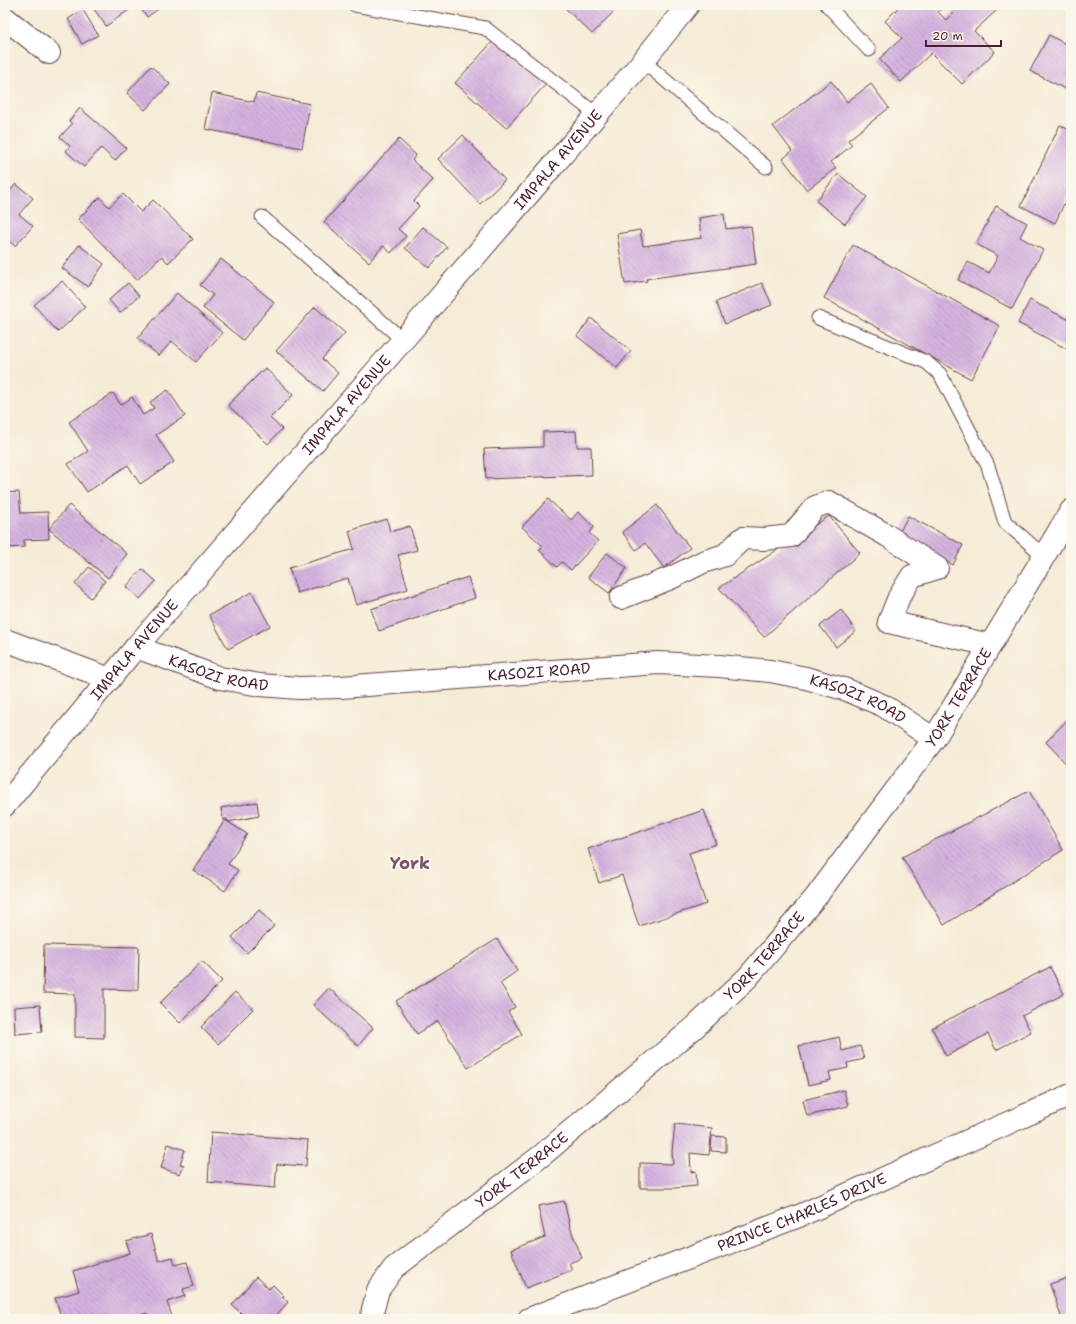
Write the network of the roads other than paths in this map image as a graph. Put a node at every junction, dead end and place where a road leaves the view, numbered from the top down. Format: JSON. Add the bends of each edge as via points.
{"nodes":[{"id":1,"x":355,"y":5,"type":"edge"},
{"id":2,"x":688,"y":5,"type":"edge"},
{"id":3,"x":827,"y":5,"type":"edge"},
{"id":4,"x":5,"y":18,"type":"edge"},
{"id":5,"x":869,"y":50,"type":"dead end"},
{"id":6,"x":49,"y":53,"type":"dead end"},
{"id":7,"x":642,"y":61,"type":"junction"},
{"id":8,"x":596,"y":114,"type":"junction"},
{"id":9,"x":766,"y":167,"type":"dead end"},
{"id":10,"x":262,"y":217,"type":"dead end"},
{"id":11,"x":818,"y":318,"type":"dead end"},
{"id":12,"x":403,"y":340,"type":"junction"},
{"id":13,"x":1071,"y":511,"type":"edge"},
{"id":14,"x":1044,"y":556,"type":"junction"},
{"id":15,"x":621,"y":598,"type":"dead end"},
{"id":16,"x":5,"y":640,"type":"edge"},
{"id":17,"x":990,"y":645,"type":"junction"},
{"id":18,"x":136,"y":647,"type":"junction"},
{"id":19,"x":110,"y":679,"type":"junction"},
{"id":20,"x":934,"y":739,"type":"junction"},
{"id":21,"x":5,"y":805,"type":"edge"},
{"id":22,"x":1071,"y":1095,"type":"edge"},
{"id":23,"x":372,"y":1319,"type":"edge"},
{"id":24,"x":529,"y":1319,"type":"edge"}],
"edges":[{"from":1,"to":8,"type":"lane","via":[[485,28]]},
{"from":2,"to":7,"type":"street","name":"IMPALA AVENUE"},
{"from":3,"to":5,"type":"lane"},
{"from":4,"to":6,"type":"street"},
{"from":7,"to":8,"type":"street","name":"IMPALA AVENUE"},
{"from":7,"to":9,"type":"lane"},
{"from":8,"to":12,"type":"street","name":"IMPALA AVENUE"},
{"from":10,"to":12,"type":"lane"},
{"from":11,"to":14,"type":"lane","via":[[926,362],[940,374],[988,466],[1004,522]]},
{"from":12,"to":18,"type":"street","name":"IMPALA AVENUE"},
{"from":13,"to":14,"type":"street","name":"YORK TERRACE"},
{"from":14,"to":17,"type":"street","name":"YORK TERRACE"},
{"from":15,"to":17,"type":"street","via":[[725,555],[743,538],[791,536],[814,507],[829,502],[937,568],[912,576],[899,597],[889,622]]},
{"from":16,"to":19,"type":"street"},
{"from":17,"to":20,"type":"street","name":"YORK TERRACE"},
{"from":18,"to":19,"type":"street","name":"IMPALA AVENUE"},
{"from":18,"to":20,"type":"street","name":"KASOZI ROAD","via":[[220,678],[299,688],[658,663],[770,671],[847,690],[884,706]]},
{"from":19,"to":21,"type":"street","name":"IMPALA AVENUE"},
{"from":20,"to":23,"type":"street","name":"YORK TERRACE","via":[[815,898],[748,977],[695,1027],[541,1156],[394,1268],[378,1290]]},
{"from":22,"to":24,"type":"street","name":"PRINCE CHARLES DRIVE","via":[[799,1216]]}]}
